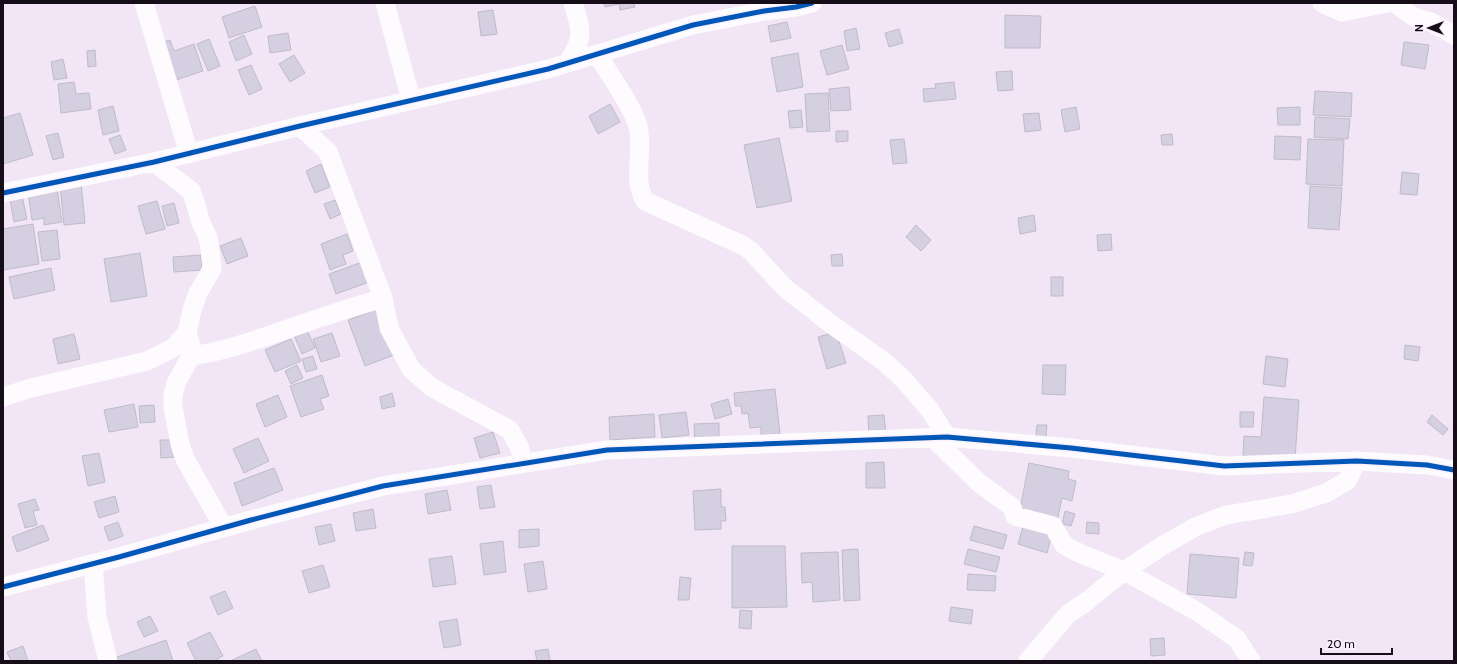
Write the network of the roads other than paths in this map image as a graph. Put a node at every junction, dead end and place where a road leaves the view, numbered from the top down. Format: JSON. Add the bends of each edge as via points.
{"nodes":[{"id":1,"x":144,"y":3,"type":"edge"},
{"id":2,"x":385,"y":3,"type":"edge"},
{"id":3,"x":573,"y":3,"type":"edge"},
{"id":4,"x":812,"y":3,"type":"edge"},
{"id":5,"x":1322,"y":3,"type":"edge"},
{"id":6,"x":1388,"y":3,"type":"edge"},
{"id":7,"x":1394,"y":3,"type":"edge"},
{"id":8,"x":1454,"y":35,"type":"edge"},
{"id":9,"x":597,"y":54,"type":"junction"},
{"id":10,"x":568,"y":62,"type":"junction"},
{"id":11,"x":411,"y":100,"type":"junction"},
{"id":12,"x":300,"y":126,"type":"junction"},
{"id":13,"x":189,"y":154,"type":"junction"},
{"id":14,"x":154,"y":162,"type":"junction"},
{"id":15,"x":3,"y":193,"type":"edge"},
{"id":16,"x":383,"y":298,"type":"junction"},
{"id":17,"x":187,"y":333,"type":"junction"},
{"id":18,"x":191,"y":356,"type":"junction"},
{"id":19,"x":3,"y":396,"type":"edge"},
{"id":20,"x":940,"y":437,"type":"junction"},
{"id":21,"x":1357,"y":461,"type":"junction"},
{"id":22,"x":523,"y":463,"type":"junction"},
{"id":23,"x":1454,"y":470,"type":"edge"},
{"id":24,"x":224,"y":528,"type":"junction"},
{"id":25,"x":94,"y":564,"type":"junction"},
{"id":26,"x":1124,"y":571,"type":"junction"},
{"id":27,"x":3,"y":587,"type":"edge"},
{"id":28,"x":108,"y":661,"type":"edge"},
{"id":29,"x":1028,"y":661,"type":"edge"},
{"id":30,"x":1251,"y":661,"type":"edge"}],
"edges":[{"from":1,"to":13,"type":"street"},
{"from":2,"to":11,"type":"street"},
{"from":3,"to":10,"type":"street","via":[[579,21],[580,42]]},
{"from":4,"to":9,"type":"street","via":[[693,26]]},
{"from":5,"to":6,"type":"street","via":[[1342,12]]},
{"from":7,"to":8,"type":"street","via":[[1414,17],[1431,22]]},
{"from":9,"to":10,"type":"street"},
{"from":9,"to":20,"type":"street","via":[[625,99],[638,127],[640,191],[645,201],[751,251],[785,288],[886,363],[904,380],[930,410]]},
{"from":10,"to":11,"type":"street","via":[[548,69]]},
{"from":11,"to":12,"type":"street"},
{"from":12,"to":13,"type":"street"},
{"from":12,"to":16,"type":"street","via":[[328,152]]},
{"from":13,"to":14,"type":"street"},
{"from":14,"to":15,"type":"street"},
{"from":14,"to":17,"type":"street","via":[[190,191],[210,248],[212,269],[198,293]]},
{"from":16,"to":18,"type":"street","via":[[238,346]]},
{"from":16,"to":22,"type":"street","via":[[389,328],[411,369],[431,387],[510,430],[520,449]]},
{"from":17,"to":18,"type":"street"},
{"from":17,"to":19,"type":"street","via":[[173,348],[147,361]]},
{"from":18,"to":24,"type":"street","via":[[176,383],[173,395],[176,429],[185,459]]},
{"from":20,"to":21,"type":"street","via":[[1071,448],[1224,466]]},
{"from":20,"to":22,"type":"street","via":[[607,450]]},
{"from":20,"to":26,"type":"street","via":[[978,482],[1012,507],[1015,516],[1053,526],[1064,545],[1079,554]]},
{"from":21,"to":23,"type":"street","via":[[1427,465]]},
{"from":21,"to":26,"type":"street","via":[[1347,481],[1326,493],[1292,504],[1226,515],[1162,546]]},
{"from":22,"to":24,"type":"street","via":[[383,486]]},
{"from":24,"to":25,"type":"street"},
{"from":25,"to":27,"type":"street"},
{"from":25,"to":28,"type":"street","via":[[97,617]]},
{"from":26,"to":29,"type":"street","via":[[1068,614]]},
{"from":26,"to":30,"type":"street","via":[[1198,612],[1237,639]]}]}
